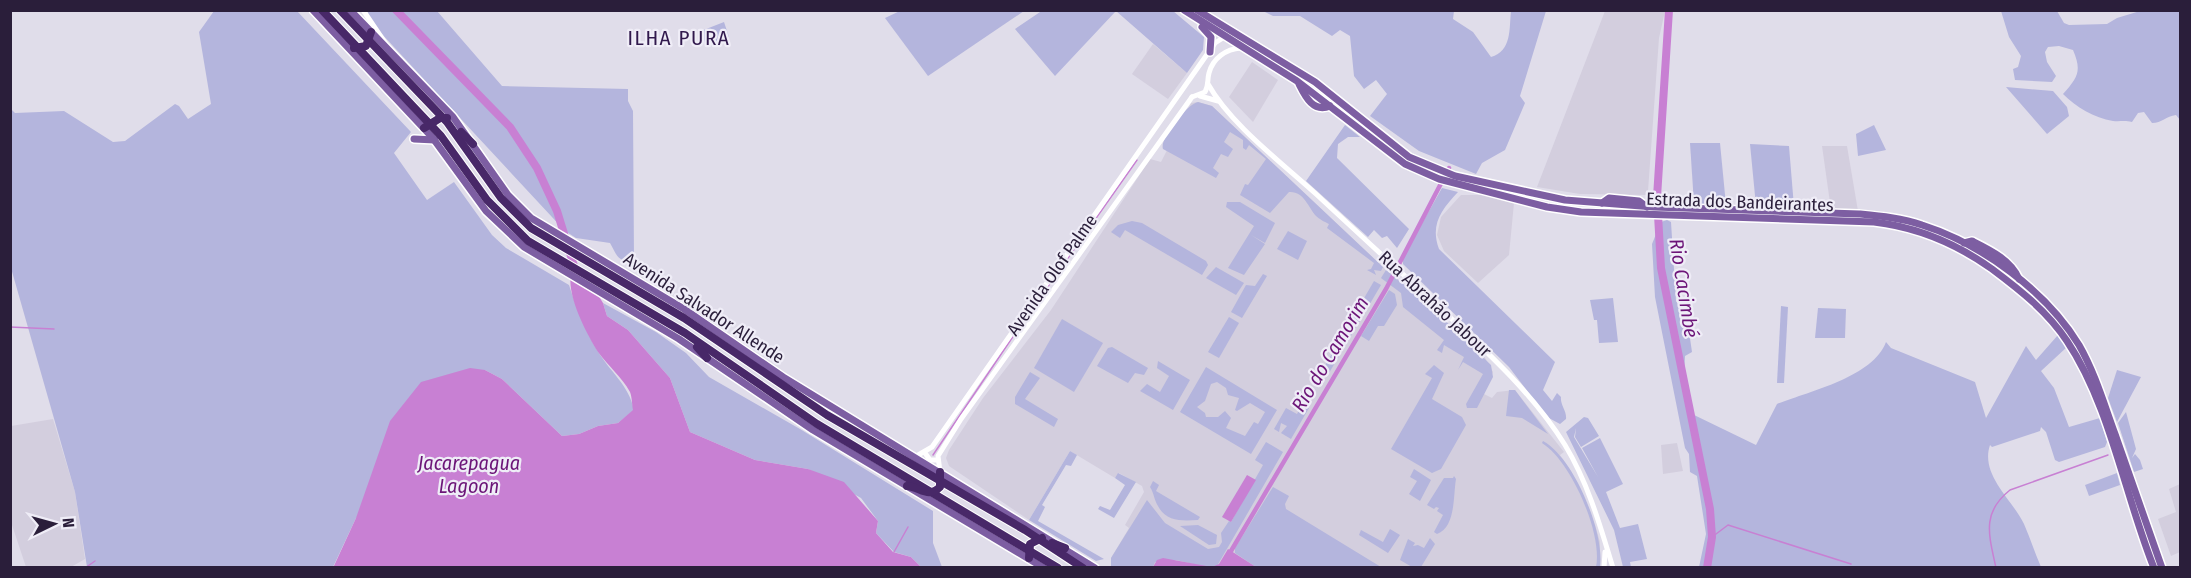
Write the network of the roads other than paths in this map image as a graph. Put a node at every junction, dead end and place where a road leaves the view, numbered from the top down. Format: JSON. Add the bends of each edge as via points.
{"nodes":[{"id":1,"x":313,"y":10,"type":"edge"},
{"id":2,"x":340,"y":10,"type":"edge"},
{"id":3,"x":350,"y":10,"type":"edge"},
{"id":4,"x":363,"y":10,"type":"edge"},
{"id":5,"x":1184,"y":10,"type":"edge"},
{"id":6,"x":321,"y":14,"type":"edge"},
{"id":7,"x":1195,"y":14,"type":"edge"},
{"id":8,"x":370,"y":36,"type":"junction"},
{"id":9,"x":1223,"y":36,"type":"junction"},
{"id":10,"x":1236,"y":36,"type":"junction"},
{"id":11,"x":1241,"y":48,"type":"junction"},
{"id":12,"x":358,"y":49,"type":"junction"},
{"id":13,"x":1210,"y":52,"type":"junction"},
{"id":14,"x":392,"y":54,"type":"junction"},
{"id":15,"x":1195,"y":75,"type":"junction"},
{"id":16,"x":1208,"y":77,"type":"junction"},
{"id":17,"x":1209,"y":84,"type":"junction"},
{"id":18,"x":1187,"y":86,"type":"junction"},
{"id":19,"x":1332,"y":95,"type":"junction"},
{"id":20,"x":1200,"y":96,"type":"junction"},
{"id":21,"x":1192,"y":97,"type":"junction"},
{"id":22,"x":1219,"y":102,"type":"junction"},
{"id":23,"x":1330,"y":106,"type":"junction"},
{"id":24,"x":437,"y":110,"type":"junction"},
{"id":25,"x":431,"y":127,"type":"junction"},
{"id":26,"x":414,"y":139,"type":"dead end"},
{"id":27,"x":473,"y":144,"type":"junction"},
{"id":28,"x":1442,"y":176,"type":"junction"},
{"id":29,"x":1454,"y":180,"type":"junction"},
{"id":30,"x":1596,"y":201,"type":"junction"},
{"id":31,"x":1568,"y":210,"type":"junction"},
{"id":32,"x":1655,"y":210,"type":"junction"},
{"id":33,"x":1581,"y":212,"type":"junction"},
{"id":34,"x":1606,"y":213,"type":"junction"},
{"id":35,"x":1941,"y":236,"type":"junction"},
{"id":36,"x":1964,"y":243,"type":"junction"},
{"id":37,"x":1966,"y":253,"type":"junction"},
{"id":38,"x":551,"y":260,"type":"junction"},
{"id":39,"x":634,"y":288,"type":"junction"},
{"id":40,"x":658,"y":317,"type":"junction"},
{"id":41,"x":727,"y":339,"type":"junction"},
{"id":42,"x":707,"y":358,"type":"junction"},
{"id":43,"x":925,"y":453,"type":"junction"},
{"id":44,"x":913,"y":458,"type":"junction"},
{"id":45,"x":937,"y":460,"type":"junction"},
{"id":46,"x":940,"y":477,"type":"junction"},
{"id":47,"x":907,"y":486,"type":"junction"},
{"id":48,"x":931,"y":493,"type":"junction"},
{"id":49,"x":1037,"y":538,"type":"junction"},
{"id":50,"x":1605,"y":541,"type":"junction"},
{"id":51,"x":1065,"y":548,"type":"junction"},
{"id":52,"x":1029,"y":554,"type":"junction"},
{"id":53,"x":1044,"y":567,"type":"edge"},
{"id":54,"x":1058,"y":567,"type":"edge"},
{"id":55,"x":1083,"y":567,"type":"edge"},
{"id":56,"x":1095,"y":567,"type":"edge"},
{"id":57,"x":1604,"y":567,"type":"edge"},
{"id":58,"x":1613,"y":567,"type":"edge"},
{"id":59,"x":2154,"y":567,"type":"edge"},
{"id":60,"x":2162,"y":567,"type":"edge"}],
"edges":[{"from":1,"to":6,"type":"main road","name":"Avenida Salvador Allende"},
{"from":2,"to":8,"type":"highway","name":"Avenida Salvador Allende"},
{"from":3,"to":8,"type":"main road","name":"Avenida Salvador Allende"},
{"from":4,"to":14,"type":"street"},
{"from":5,"to":7,"type":"main road","name":"Estrada dos Bandeirantes"},
{"from":6,"to":12,"type":"highway","name":"Avenida Salvador Allende"},
{"from":6,"to":25,"type":"main road","name":"Avenida Salvador Allende"},
{"from":7,"to":9,"type":"main road","name":"Estrada dos Bandeirantes"},
{"from":7,"to":10,"type":"main road","name":"Estrada dos Bandeirantes"},
{"from":7,"to":13,"type":"main road","via":[[1211,37]]},
{"from":8,"to":12,"type":"highway","via":[[365,47]]},
{"from":8,"to":14,"type":"main road","name":"Avenida Salvador Allende"},
{"from":8,"to":24,"type":"highway","name":"Avenida Salvador Allende"},
{"from":9,"to":10,"type":"street"},
{"from":9,"to":11,"type":"main road","name":"Estrada dos Bandeirantes"},
{"from":9,"to":13,"type":"street"},
{"from":10,"to":19,"type":"main road","name":"Estrada dos Bandeirantes"},
{"from":11,"to":16,"type":"street","via":[[1225,51]]},
{"from":11,"to":23,"type":"main road","name":"Estrada dos Bandeirantes","via":[[1298,81],[1313,105]]},
{"from":12,"to":25,"type":"highway","name":"Avenida Salvador Allende"},
{"from":13,"to":15,"type":"street"},
{"from":14,"to":27,"type":"main road","name":"Avenida Salvador Allende","via":[[453,117]]},
{"from":15,"to":16,"type":"street"},
{"from":15,"to":18,"type":"street"},
{"from":16,"to":17,"type":"street"},
{"from":17,"to":20,"type":"street"},
{"from":17,"to":22,"type":"street","name":"Rua Abrahão Jabour"},
{"from":18,"to":21,"type":"street"},
{"from":18,"to":43,"type":"street","name":"Avenida Olof Palme"},
{"from":19,"to":23,"type":"main road"},
{"from":19,"to":28,"type":"main road","name":"Estrada dos Bandeirantes","via":[[1408,157]]},
{"from":20,"to":21,"type":"street"},
{"from":20,"to":22,"type":"street","name":"Rua Abrahão Jabour"},
{"from":21,"to":45,"type":"street","name":"Avenida Olof Palme","via":[[961,418]]},
{"from":22,"to":50,"type":"street","name":"Rua Abrahão Jabour","via":[[1524,390],[1548,419],[1579,471]]},
{"from":23,"to":28,"type":"main road","name":"Estrada dos Bandeirantes","via":[[1405,164]]},
{"from":24,"to":25,"type":"highway","name":"Avenida Salvador Allende"},
{"from":24,"to":25,"type":"highway"},
{"from":25,"to":26,"type":"main road"},
{"from":25,"to":27,"type":"highway","via":[[452,121]]},
{"from":25,"to":38,"type":"highway","name":"Avenida Salvador Allende","via":[[498,213]]},
{"from":25,"to":38,"type":"main road","name":"Avenida Salvador Allende","via":[[486,211],[509,235]]},
{"from":25,"to":39,"type":"highway","name":"Avenida Salvador Allende","via":[[517,217],[544,237]]},
{"from":27,"to":41,"type":"main road","name":"Avenida Salvador Allende","via":[[512,200],[542,226],[684,309]]},
{"from":28,"to":29,"type":"main road","name":"Estrada dos Bandeirantes"},
{"from":29,"to":30,"type":"main road","name":"Estrada dos Bandeirantes","via":[[1565,200]]},
{"from":29,"to":31,"type":"main road","name":"Estrada dos Bandeirantes"},
{"from":30,"to":31,"type":"main road"},
{"from":30,"to":32,"type":"main road","via":[[1639,201]]},
{"from":30,"to":33,"type":"main road"},
{"from":30,"to":34,"type":"main road"},
{"from":31,"to":33,"type":"main road","name":"Estrada dos Bandeirantes"},
{"from":32,"to":34,"type":"main road","name":"Estrada dos Bandeirantes"},
{"from":32,"to":35,"type":"main road","name":"Estrada dos Bandeirantes","via":[[1889,224]]},
{"from":32,"to":35,"type":"main road","name":"Estrada dos Bandeirantes","via":[[1859,214],[1893,218]]},
{"from":33,"to":34,"type":"main road","name":"Estrada dos Bandeirantes"},
{"from":35,"to":36,"type":"main road","name":"Estrada dos Bandeirantes"},
{"from":35,"to":37,"type":"main road","name":"Estrada dos Bandeirantes"},
{"from":36,"to":37,"type":"main road"},
{"from":36,"to":60,"type":"main road","name":"Estrada dos Bandeirantes","via":[[1972,241],[2013,268],[2020,281],[2066,327],[2093,374]]},
{"from":37,"to":59,"type":"main road","name":"Estrada dos Bandeirantes","via":[[2036,304],[2074,351],[2090,382]]},
{"from":38,"to":40,"type":"highway","name":"Avenida Salvador Allende"},
{"from":38,"to":42,"type":"main road","name":"Avenida Salvador Allende"},
{"from":39,"to":41,"type":"highway"},
{"from":39,"to":46,"type":"highway","name":"Avenida Salvador Allende","via":[[827,415]]},
{"from":40,"to":42,"type":"highway"},
{"from":40,"to":48,"type":"highway","name":"Avenida Salvador Allende","via":[[817,424]]},
{"from":41,"to":44,"type":"main road","name":"Avenida Salvador Allende"},
{"from":42,"to":47,"type":"main road","name":"Avenida Salvador Allende","via":[[813,430]]},
{"from":43,"to":44,"type":"street"},
{"from":43,"to":45,"type":"street","via":[[930,460]]},
{"from":44,"to":46,"type":"main road","name":"Avenida Salvador Allende"},
{"from":45,"to":46,"type":"street"},
{"from":46,"to":48,"type":"highway","via":[[940,487]]},
{"from":46,"to":49,"type":"highway","name":"Avenida Salvador Allende"},
{"from":46,"to":51,"type":"main road","name":"Avenida Salvador Allende"},
{"from":47,"to":48,"type":"highway"},
{"from":47,"to":52,"type":"main road","name":"Avenida Salvador Allende"},
{"from":48,"to":52,"type":"highway","name":"Avenida Salvador Allende"},
{"from":49,"to":51,"type":"highway"},
{"from":49,"to":52,"type":"highway","via":[[1031,543]]},
{"from":49,"to":55,"type":"highway","name":"Avenida Salvador Allende"},
{"from":50,"to":57,"type":"street","name":"Rua Abrahão Jabour"},
{"from":50,"to":58,"type":"street","name":"Rua Abrahão Jabour"},
{"from":51,"to":56,"type":"main road","name":"Avenida Salvador Allende"},
{"from":52,"to":53,"type":"main road","name":"Avenida Salvador Allende"},
{"from":52,"to":54,"type":"highway","name":"Avenida Salvador Allende"}]}
